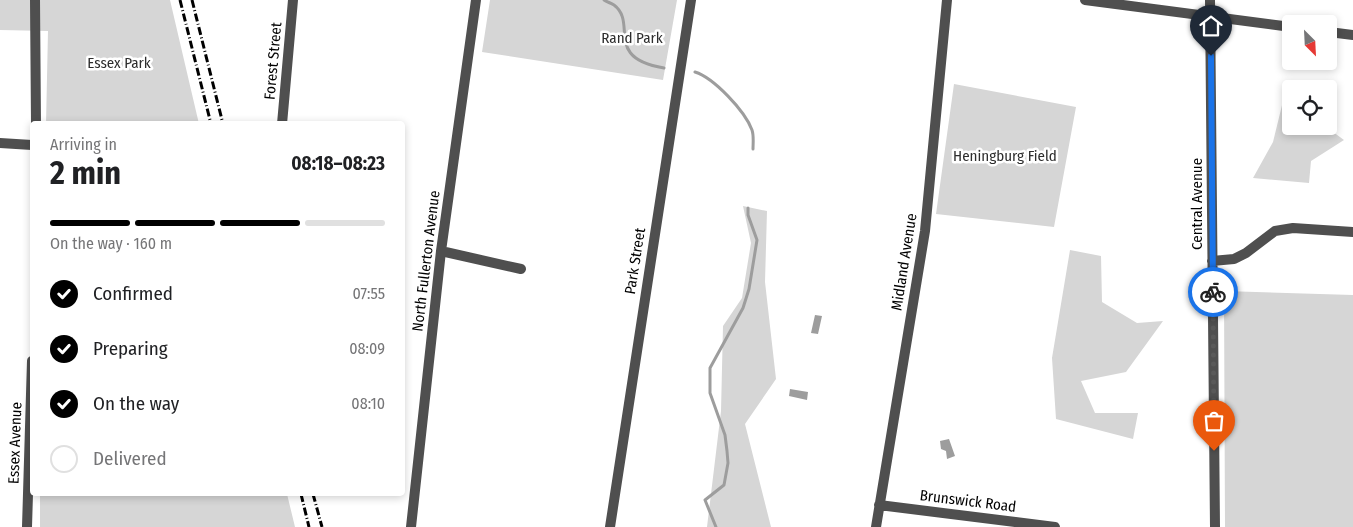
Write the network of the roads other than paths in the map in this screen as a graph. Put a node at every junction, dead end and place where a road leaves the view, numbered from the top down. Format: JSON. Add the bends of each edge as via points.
{"nodes":[{"id":1,"x":35,"y":0,"type":"edge"},
{"id":2,"x":293,"y":0,"type":"edge"},
{"id":3,"x":476,"y":0,"type":"edge"},
{"id":4,"x":691,"y":0,"type":"edge"},
{"id":5,"x":947,"y":0,"type":"edge"},
{"id":6,"x":1084,"y":0,"type":"edge"},
{"id":7,"x":1210,"y":0,"type":"edge"},
{"id":8,"x":1210,"y":16,"type":"junction"},
{"id":9,"x":1282,"y":26,"type":"edge"},
{"id":10,"x":1338,"y":33,"type":"edge"},
{"id":11,"x":1353,"y":35,"type":"edge"},
{"id":12,"x":36,"y":121,"type":"edge"},
{"id":13,"x":282,"y":121,"type":"edge"},
{"id":14,"x":0,"y":143,"type":"edge"},
{"id":15,"x":30,"y":145,"type":"edge"},
{"id":16,"x":1353,"y":232,"type":"edge"},
{"id":17,"x":440,"y":251,"type":"junction"},
{"id":18,"x":1212,"y":261,"type":"junction"},
{"id":19,"x":520,"y":269,"type":"dead end"},
{"id":20,"x":30,"y":427,"type":"edge"},
{"id":21,"x":878,"y":505,"type":"junction"},
{"id":22,"x":27,"y":527,"type":"edge"},
{"id":23,"x":411,"y":527,"type":"edge"},
{"id":24,"x":610,"y":527,"type":"edge"},
{"id":25,"x":876,"y":527,"type":"edge"},
{"id":26,"x":1055,"y":527,"type":"edge"},
{"id":27,"x":1215,"y":527,"type":"edge"}],
"edges":[{"from":1,"to":12,"type":"street"},
{"from":2,"to":13,"type":"street","name":"Forest Street"},
{"from":3,"to":17,"type":"street","name":"North Fullerton Avenue"},
{"from":4,"to":24,"type":"street","name":"Park Street"},
{"from":5,"to":21,"type":"street","name":"Midland Avenue","via":[[925,231]]},
{"from":6,"to":8,"type":"street"},
{"from":7,"to":8,"type":"street","name":"Central Avenue"},
{"from":8,"to":9,"type":"street"},
{"from":8,"to":18,"type":"street","name":"Central Avenue"},
{"from":10,"to":11,"type":"street"},
{"from":14,"to":15,"type":"street"},
{"from":16,"to":18,"type":"street","via":[[1293,228],[1275,231],[1234,259]]},
{"from":17,"to":19,"type":"street"},
{"from":17,"to":23,"type":"street","name":"North Fullerton Avenue"},
{"from":18,"to":27,"type":"street","name":"Central Avenue"},
{"from":20,"to":22,"type":"street","name":"Essex Avenue"},
{"from":21,"to":25,"type":"street","name":"Midland Avenue"},
{"from":21,"to":26,"type":"street","name":"Brunswick Road"}]}
